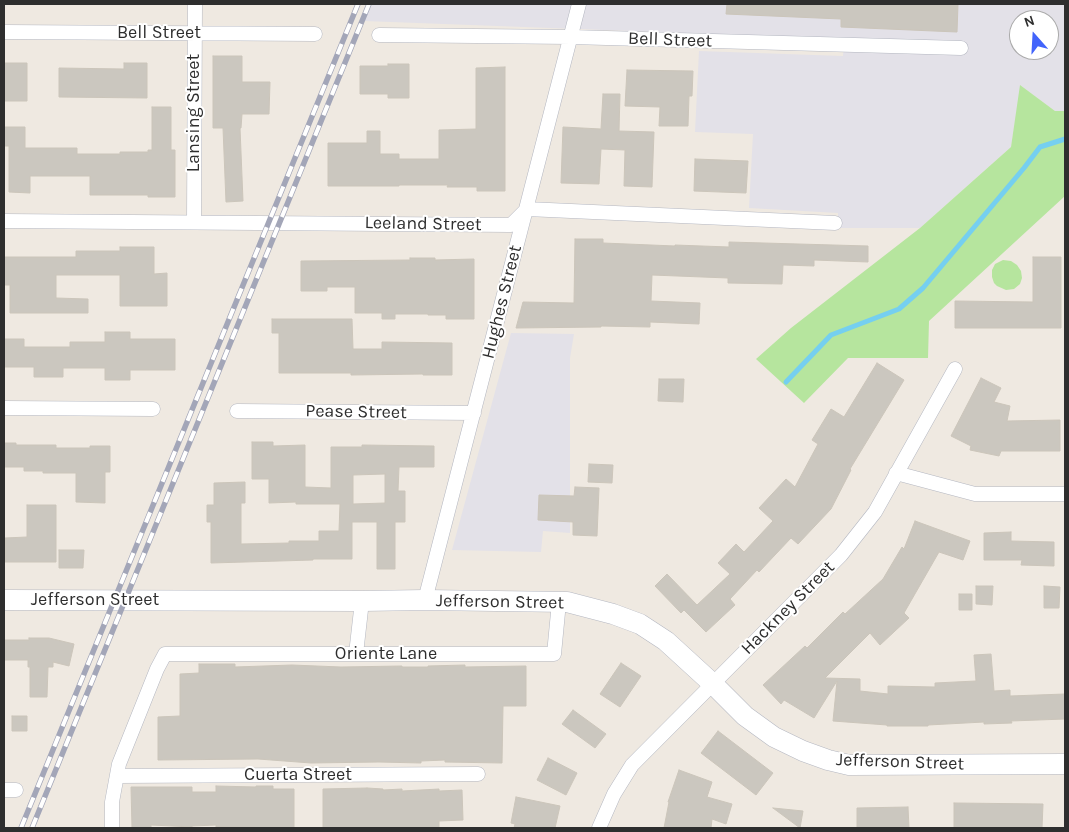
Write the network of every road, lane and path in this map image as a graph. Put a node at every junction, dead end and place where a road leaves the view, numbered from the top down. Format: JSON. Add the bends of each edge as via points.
{"nodes":[{"id":1,"x":195,"y":4,"type":"edge"},
{"id":2,"x":579,"y":4,"type":"edge"},
{"id":3,"x":4,"y":32,"type":"edge"},
{"id":4,"x":195,"y":33,"type":"junction"},
{"id":5,"x":315,"y":34,"type":"dead end"},
{"id":6,"x":379,"y":35,"type":"dead end"},
{"id":7,"x":571,"y":37,"type":"junction"},
{"id":8,"x":961,"y":48,"type":"dead end"},
{"id":9,"x":526,"y":209,"type":"junction"},
{"id":10,"x":4,"y":222,"type":"edge"},
{"id":11,"x":194,"y":222,"type":"junction"},
{"id":12,"x":835,"y":223,"type":"dead end"},
{"id":13,"x":955,"y":369,"type":"dead end"},
{"id":14,"x":4,"y":408,"type":"edge"},
{"id":15,"x":154,"y":408,"type":"dead end"},
{"id":16,"x":237,"y":411,"type":"dead end"},
{"id":17,"x":474,"y":413,"type":"junction"},
{"id":18,"x":896,"y":473,"type":"junction"},
{"id":19,"x":1065,"y":494,"type":"edge"},
{"id":20,"x":4,"y":600,"type":"edge"},
{"id":21,"x":425,"y":600,"type":"junction"},
{"id":22,"x":362,"y":601,"type":"junction"},
{"id":23,"x":558,"y":602,"type":"junction"},
{"id":24,"x":356,"y":654,"type":"junction"},
{"id":25,"x":713,"y":684,"type":"junction"},
{"id":26,"x":1065,"y":764,"type":"edge"},
{"id":27,"x":478,"y":774,"type":"dead end"},
{"id":28,"x":117,"y":776,"type":"junction"},
{"id":29,"x":112,"y":828,"type":"edge"},
{"id":30,"x":599,"y":828,"type":"edge"}],
"edges":[{"from":1,"to":4,"type":"street","name":"Lansing Street"},
{"from":2,"to":7,"type":"street","name":"Hughes Street"},
{"from":3,"to":4,"type":"street","name":"Bell Street"},
{"from":4,"to":5,"type":"street","name":"Bell Street"},
{"from":4,"to":11,"type":"street","name":"Lansing Street"},
{"from":6,"to":7,"type":"street","name":"Bell Street"},
{"from":7,"to":8,"type":"street","name":"Bell Street"},
{"from":7,"to":9,"type":"street","name":"Hughes Street"},
{"from":9,"to":11,"type":"street","name":"Leeland Street","via":[[511,225]]},
{"from":9,"to":12,"type":"street"},
{"from":9,"to":17,"type":"street","name":"Hughes Street"},
{"from":10,"to":11,"type":"street","name":"Leeland Street"},
{"from":13,"to":18,"type":"street","name":"Hackney Street"},
{"from":14,"to":15,"type":"street"},
{"from":16,"to":17,"type":"street","name":"Pease Street"},
{"from":17,"to":21,"type":"street","name":"Hughes Street"},
{"from":18,"to":19,"type":"street","via":[[975,494]]},
{"from":18,"to":25,"type":"street","name":"Hackney Street","via":[[875,512],[841,555]]},
{"from":20,"to":22,"type":"street","name":"Jefferson Street"},
{"from":21,"to":22,"type":"street","name":"Jefferson Street"},
{"from":21,"to":23,"type":"street","name":"Jefferson Street"},
{"from":22,"to":24,"type":"street"},
{"from":23,"to":24,"type":"street","name":"Oriente Lane","via":[[554,654]]},
{"from":23,"to":25,"type":"street","name":"Jefferson Street","via":[[613,614],[640,624],[666,641]]},
{"from":24,"to":28,"type":"street","name":"Oriente Lane","via":[[165,654],[119,764]]},
{"from":25,"to":26,"type":"street","name":"Jefferson Street","via":[[745,716],[774,737],[828,760],[849,764]]},
{"from":25,"to":30,"type":"street","name":"Hackney Street","via":[[632,765]]},
{"from":27,"to":28,"type":"street","name":"Cuerta Street"},
{"from":28,"to":29,"type":"street"}]}
